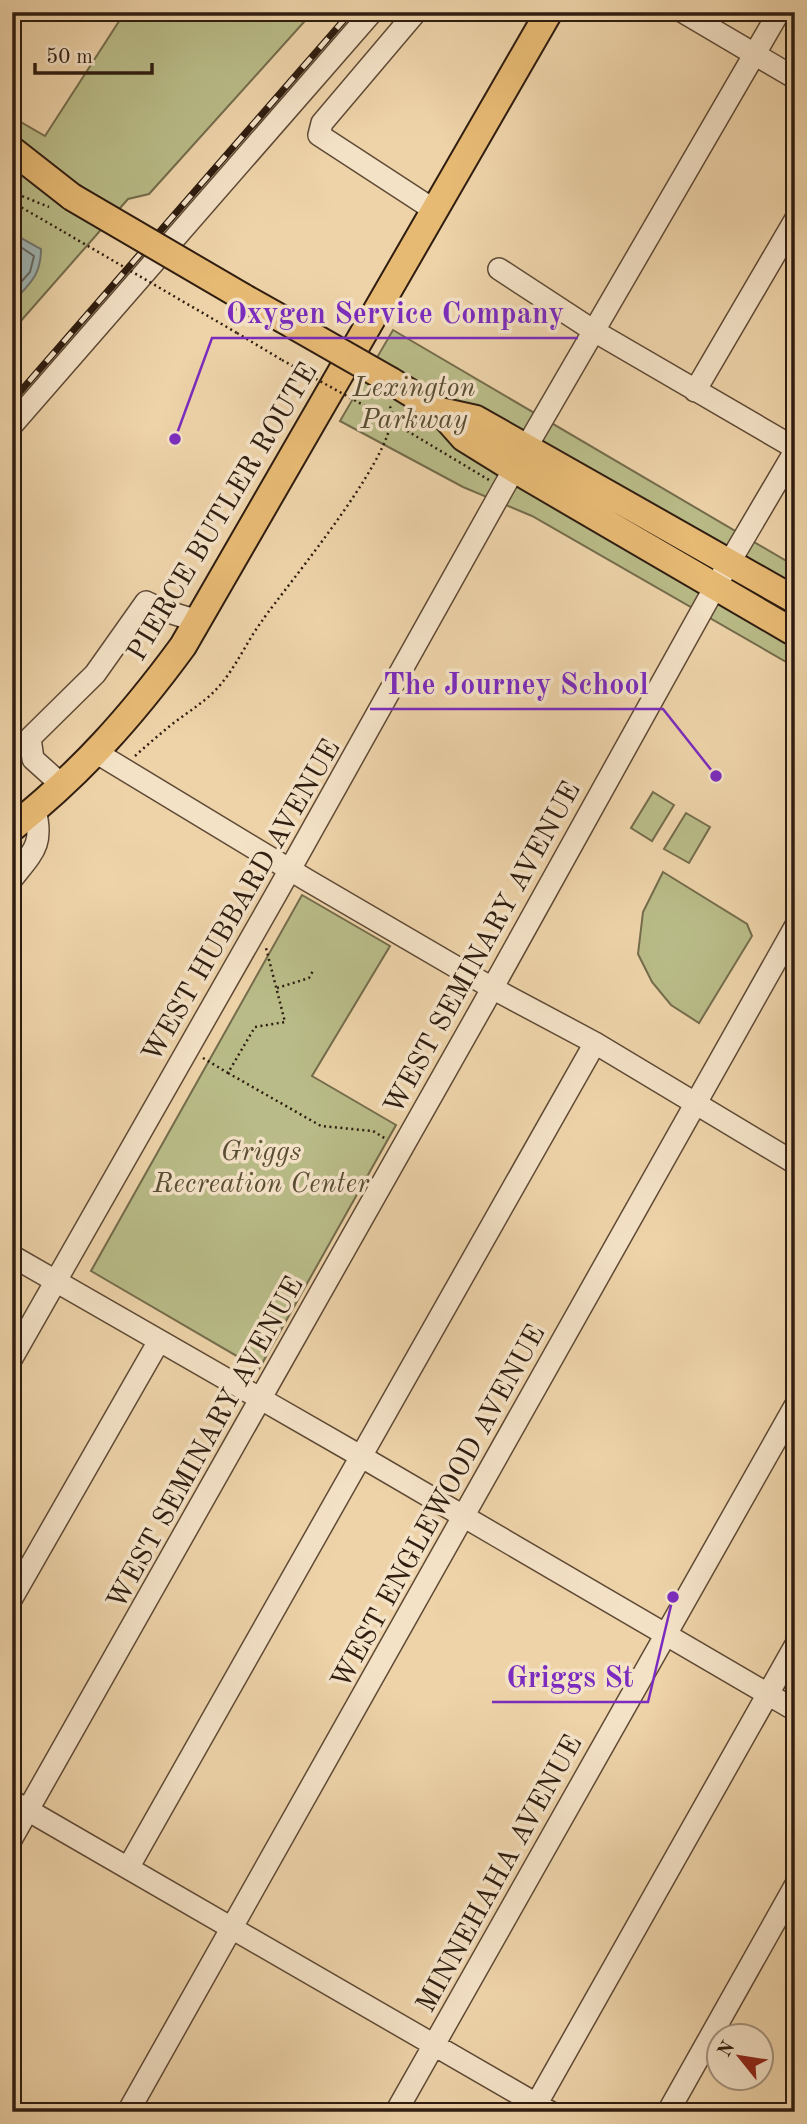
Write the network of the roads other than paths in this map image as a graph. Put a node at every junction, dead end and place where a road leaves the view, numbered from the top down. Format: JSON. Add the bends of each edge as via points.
{"nodes":[{"id":1,"x":372,"y":12,"type":"edge"},
{"id":2,"x":416,"y":12,"type":"edge"},
{"id":3,"x":549,"y":12,"type":"edge"},
{"id":4,"x":683,"y":12,"type":"edge"},
{"id":5,"x":779,"y":12,"type":"edge"},
{"id":6,"x":754,"y":54,"type":"junction"},
{"id":7,"x":795,"y":78,"type":"edge"},
{"id":8,"x":12,"y":150,"type":"edge"},
{"id":9,"x":12,"y":173,"type":"edge"},
{"id":10,"x":61,"y":203,"type":"junction"},
{"id":11,"x":434,"y":210,"type":"junction"},
{"id":12,"x":795,"y":220,"type":"edge"},
{"id":13,"x":499,"y":269,"type":"dead end"},
{"id":14,"x":594,"y":331,"type":"junction"},
{"id":15,"x":695,"y":391,"type":"junction"},
{"id":16,"x":12,"y":425,"type":"edge"},
{"id":17,"x":795,"y":450,"type":"edge"},
{"id":18,"x":520,"y":458,"type":"junction"},
{"id":19,"x":788,"y":478,"type":"edge"},
{"id":20,"x":730,"y":562,"type":"junction"},
{"id":21,"x":715,"y":587,"type":"junction"},
{"id":22,"x":795,"y":600,"type":"edge"},
{"id":23,"x":198,"y":621,"type":"junction"},
{"id":24,"x":795,"y":634,"type":"edge"},
{"id":25,"x":107,"y":760,"type":"junction"},
{"id":26,"x":63,"y":786,"type":"junction"},
{"id":27,"x":35,"y":810,"type":"junction"},
{"id":28,"x":12,"y":828,"type":"edge"},
{"id":29,"x":290,"y":870,"type":"junction"},
{"id":30,"x":12,"y":879,"type":"edge"},
{"id":31,"x":795,"y":927,"type":"edge"},
{"id":32,"x":492,"y":988,"type":"junction"},
{"id":33,"x":595,"y":1044,"type":"junction"},
{"id":34,"x":695,"y":1105,"type":"junction"},
{"id":35,"x":794,"y":1162,"type":"edge"},
{"id":36,"x":12,"y":1256,"type":"edge"},
{"id":37,"x":55,"y":1281,"type":"junction"},
{"id":38,"x":159,"y":1341,"type":"junction"},
{"id":39,"x":12,"y":1358,"type":"edge"},
{"id":40,"x":260,"y":1399,"type":"junction"},
{"id":41,"x":795,"y":1406,"type":"edge"},
{"id":42,"x":362,"y":1457,"type":"junction"},
{"id":43,"x":463,"y":1516,"type":"junction"},
{"id":44,"x":12,"y":1598,"type":"edge"},
{"id":45,"x":665,"y":1635,"type":"junction"},
{"id":46,"x":795,"y":1646,"type":"edge"},
{"id":47,"x":768,"y":1694,"type":"junction"},
{"id":48,"x":795,"y":1710,"type":"edge"},
{"id":49,"x":20,"y":1806,"type":"edge"},
{"id":50,"x":12,"y":1838,"type":"edge"},
{"id":51,"x":128,"y":1868,"type":"junction"},
{"id":52,"x":795,"y":1886,"type":"edge"},
{"id":53,"x":231,"y":1929,"type":"junction"},
{"id":54,"x":433,"y":2045,"type":"junction"},
{"id":55,"x":539,"y":2109,"type":"edge"},
{"id":56,"x":128,"y":2112,"type":"edge"},
{"id":57,"x":396,"y":2112,"type":"edge"},
{"id":58,"x":668,"y":2112,"type":"edge"}],
"edges":[{"from":1,"to":16,"type":"street"},
{"from":2,"to":11,"type":"street","via":[[322,123],[319,135]]},
{"from":3,"to":11,"type":"main road","name":"PIERCE BUTLER ROUTE"},
{"from":4,"to":6,"type":"street"},
{"from":5,"to":6,"type":"street","name":"WEST HUBBARD AVENUE"},
{"from":6,"to":7,"type":"street"},
{"from":6,"to":14,"type":"street","name":"WEST HUBBARD AVENUE"},
{"from":8,"to":10,"type":"main road"},
{"from":9,"to":10,"type":"main road"},
{"from":10,"to":18,"type":"main road","bridge":true,"via":[[293,325],[389,392],[440,411],[464,438]]},
{"from":11,"to":23,"type":"main road","name":"PIERCE BUTLER ROUTE"},
{"from":12,"to":15,"type":"street"},
{"from":13,"to":14,"type":"street"},
{"from":14,"to":15,"type":"street"},
{"from":14,"to":18,"type":"street","name":"WEST HUBBARD AVENUE"},
{"from":15,"to":17,"type":"street"},
{"from":17,"to":19,"type":"street","name":"WEST SEMINARY AVENUE"},
{"from":18,"to":20,"type":"main road"},
{"from":18,"to":21,"type":"main road"},
{"from":18,"to":29,"type":"street","name":"WEST HUBBARD AVENUE"},
{"from":19,"to":20,"type":"street","name":"WEST SEMINARY AVENUE"},
{"from":20,"to":21,"type":"street","name":"WEST SEMINARY AVENUE"},
{"from":20,"to":22,"type":"main road"},
{"from":21,"to":24,"type":"main road"},
{"from":21,"to":32,"type":"street","name":"WEST SEMINARY AVENUE"},
{"from":23,"to":25,"type":"main road","name":"PIERCE BUTLER ROUTE"},
{"from":23,"to":26,"type":"street","via":[[146,602],[94,674],[30,738],[33,759]]},
{"from":25,"to":26,"type":"main road","name":"PIERCE BUTLER ROUTE"},
{"from":25,"to":29,"type":"street"},
{"from":26,"to":27,"type":"main road","name":"PIERCE BUTLER ROUTE"},
{"from":27,"to":28,"type":"main road","name":"PIERCE BUTLER ROUTE"},
{"from":27,"to":30,"type":"street","via":[[40,829],[36,849]]},
{"from":29,"to":32,"type":"street"},
{"from":29,"to":37,"type":"street","name":"WEST HUBBARD AVENUE"},
{"from":31,"to":34,"type":"street","name":"WEST ENGLEWOOD AVENUE"},
{"from":32,"to":33,"type":"street"},
{"from":32,"to":40,"type":"street","name":"WEST SEMINARY AVENUE"},
{"from":33,"to":34,"type":"street"},
{"from":33,"to":42,"type":"street"},
{"from":34,"to":35,"type":"street"},
{"from":34,"to":43,"type":"street","name":"WEST ENGLEWOOD AVENUE"},
{"from":36,"to":37,"type":"street"},
{"from":37,"to":38,"type":"street"},
{"from":37,"to":39,"type":"street","name":"WEST HUBBARD AVENUE"},
{"from":38,"to":40,"type":"street"},
{"from":38,"to":44,"type":"street"},
{"from":40,"to":42,"type":"street"},
{"from":40,"to":49,"type":"street","name":"WEST SEMINARY AVENUE"},
{"from":41,"to":45,"type":"street","name":"MINNEHAHA AVENUE"},
{"from":42,"to":43,"type":"street"},
{"from":42,"to":51,"type":"street"},
{"from":43,"to":45,"type":"street"},
{"from":43,"to":53,"type":"street","name":"WEST ENGLEWOOD AVENUE"},
{"from":45,"to":47,"type":"street"},
{"from":45,"to":54,"type":"street","name":"MINNEHAHA AVENUE"},
{"from":46,"to":47,"type":"street"},
{"from":47,"to":48,"type":"street"},
{"from":47,"to":55,"type":"street"},
{"from":49,"to":50,"type":"street","name":"WEST SEMINARY AVENUE"},
{"from":49,"to":51,"type":"street"},
{"from":51,"to":53,"type":"street"},
{"from":52,"to":58,"type":"street"},
{"from":53,"to":54,"type":"street"},
{"from":53,"to":56,"type":"street","name":"WEST ENGLEWOOD AVENUE"},
{"from":54,"to":55,"type":"street"},
{"from":54,"to":57,"type":"street","name":"MINNEHAHA AVENUE"}]}
